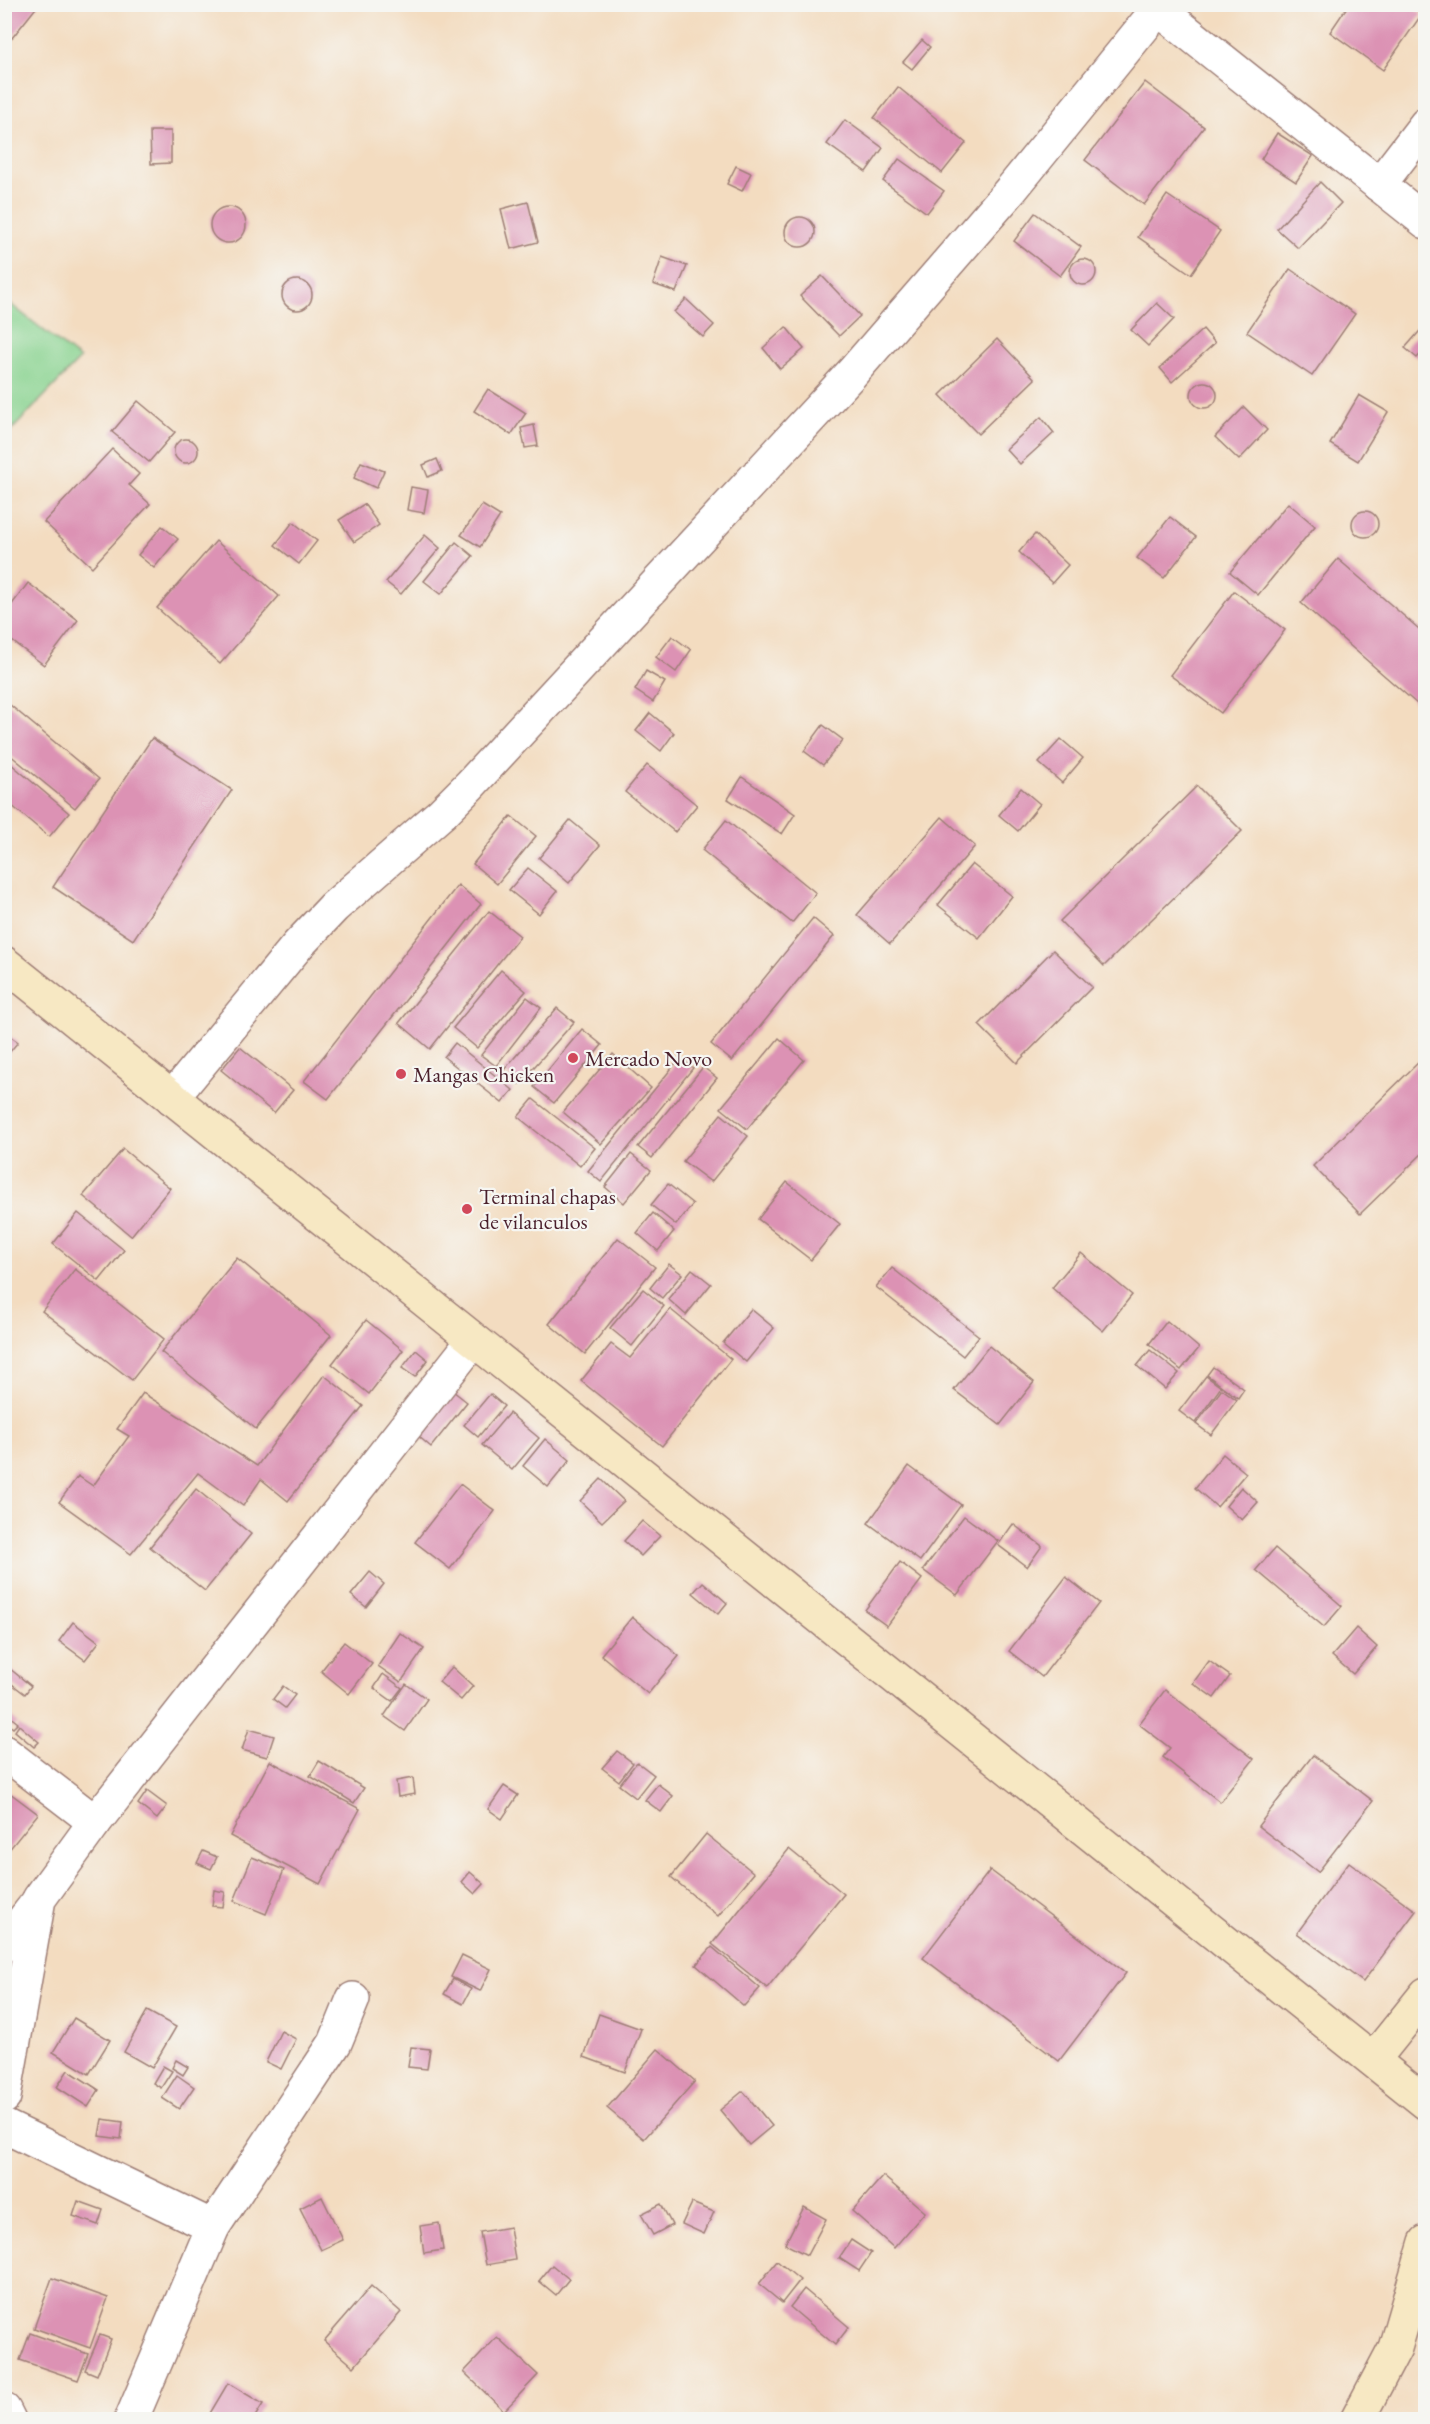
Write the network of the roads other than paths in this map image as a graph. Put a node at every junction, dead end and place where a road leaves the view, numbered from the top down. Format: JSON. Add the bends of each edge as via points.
{"nodes":[{"id":1,"x":1155,"y":7,"type":"edge"},
{"id":2,"x":1425,"y":124,"type":"edge"},
{"id":3,"x":1379,"y":185,"type":"junction"},
{"id":4,"x":1425,"y":222,"type":"edge"},
{"id":5,"x":8,"y":972,"type":"edge"},
{"id":6,"x":172,"y":1098,"type":"junction"},
{"id":7,"x":473,"y":1341,"type":"junction"},
{"id":8,"x":4,"y":1752,"type":"edge"},
{"id":9,"x":95,"y":1822,"type":"junction"},
{"id":10,"x":39,"y":1899,"type":"junction"},
{"id":11,"x":4,"y":1945,"type":"edge"},
{"id":12,"x":1425,"y":1994,"type":"edge"},
{"id":13,"x":353,"y":1999,"type":"dead end"},
{"id":14,"x":1373,"y":2060,"type":"junction"},
{"id":15,"x":4,"y":2097,"type":"edge"},
{"id":16,"x":1425,"y":2103,"type":"edge"},
{"id":17,"x":4,"y":2126,"type":"edge"},
{"id":18,"x":213,"y":2227,"type":"junction"},
{"id":19,"x":1425,"y":2242,"type":"edge"},
{"id":20,"x":4,"y":2410,"type":"edge"},
{"id":21,"x":9,"y":2420,"type":"edge"},
{"id":22,"x":131,"y":2420,"type":"edge"},
{"id":23,"x":1357,"y":2420,"type":"edge"}],
"edges":[{"from":1,"to":3,"type":"street"},
{"from":1,"to":6,"type":"street","via":[[1010,191],[852,373],[470,785],[334,907],[298,945]]},
{"from":2,"to":3,"type":"street"},
{"from":3,"to":4,"type":"street"},
{"from":5,"to":6,"type":"main road"},
{"from":6,"to":7,"type":"main road"},
{"from":7,"to":9,"type":"street"},
{"from":7,"to":14,"type":"main road","via":[[702,1520]]},
{"from":8,"to":9,"type":"street"},
{"from":9,"to":10,"type":"street"},
{"from":10,"to":11,"type":"street"},
{"from":10,"to":15,"type":"street"},
{"from":12,"to":14,"type":"main road"},
{"from":13,"to":18,"type":"street","via":[[335,2043]]},
{"from":14,"to":16,"type":"main road"},
{"from":17,"to":18,"type":"street"},
{"from":18,"to":22,"type":"street"},
{"from":19,"to":23,"type":"main road","via":[[1395,2348]]},
{"from":20,"to":21,"type":"street"}]}
